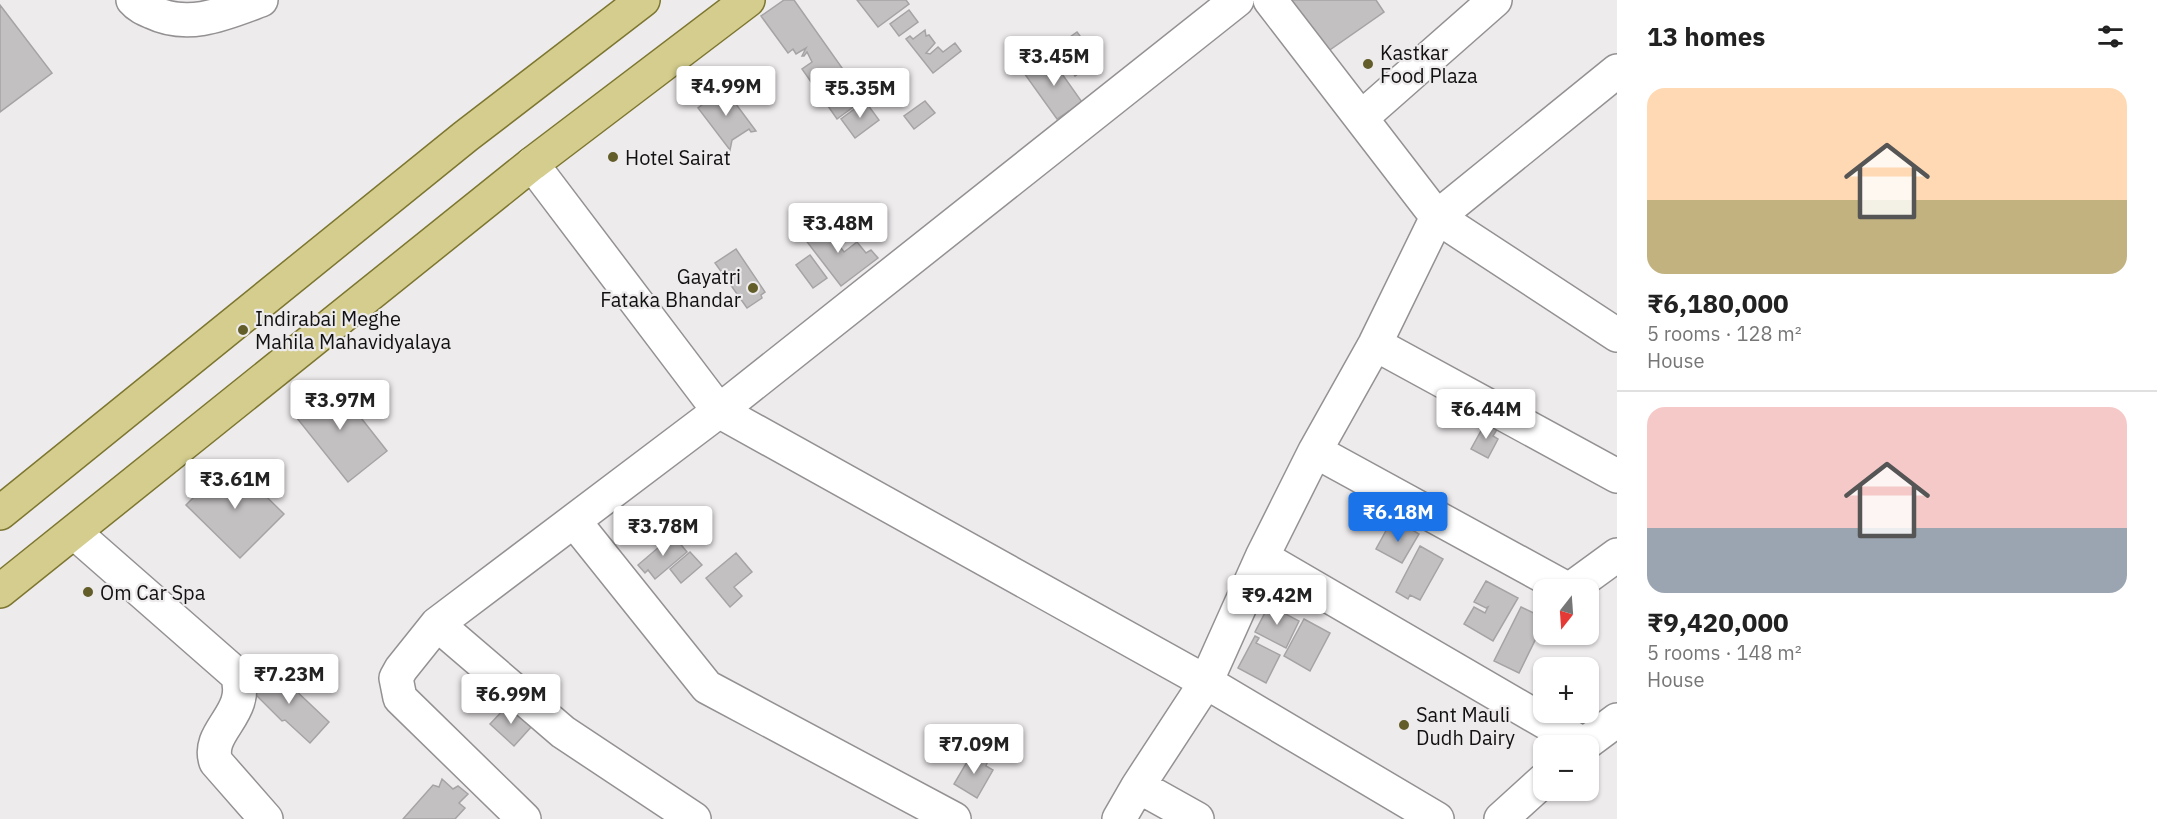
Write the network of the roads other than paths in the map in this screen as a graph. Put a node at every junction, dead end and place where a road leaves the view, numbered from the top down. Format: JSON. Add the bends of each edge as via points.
{"nodes":[{"id":1,"x":133,"y":0,"type":"edge"},
{"id":2,"x":261,"y":0,"type":"edge"},
{"id":3,"x":643,"y":0,"type":"edge"},
{"id":4,"x":748,"y":0,"type":"edge"},
{"id":5,"x":1237,"y":0,"type":"edge"},
{"id":6,"x":1270,"y":0,"type":"edge"},
{"id":7,"x":1495,"y":0,"type":"edge"},
{"id":8,"x":1617,"y":71,"type":"edge"},
{"id":9,"x":1361,"y":118,"type":"junction"},
{"id":10,"x":532,"y":164,"type":"junction"},
{"id":11,"x":1437,"y":217,"type":"junction"},
{"id":12,"x":1617,"y":335,"type":"edge"},
{"id":13,"x":1375,"y":344,"type":"junction"},
{"id":14,"x":719,"y":411,"type":"junction"},
{"id":15,"x":1315,"y":451,"type":"junction"},
{"id":16,"x":1617,"y":476,"type":"edge"},
{"id":17,"x":0,"y":513,"type":"edge"},
{"id":18,"x":574,"y":521,"type":"junction"},
{"id":19,"x":75,"y":533,"type":"junction"},
{"id":20,"x":1617,"y":555,"type":"edge"},
{"id":21,"x":1262,"y":557,"type":"junction"},
{"id":22,"x":1549,"y":579,"type":"edge"},
{"id":23,"x":1584,"y":579,"type":"edge"},
{"id":24,"x":0,"y":591,"type":"edge"},
{"id":25,"x":437,"y":624,"type":"junction"},
{"id":26,"x":1206,"y":682,"type":"junction"},
{"id":27,"x":1617,"y":720,"type":"edge"},
{"id":28,"x":1565,"y":735,"type":"edge"},
{"id":29,"x":1596,"y":735,"type":"edge"},
{"id":30,"x":1138,"y":786,"type":"junction"},
{"id":31,"x":1533,"y":790,"type":"edge"},
{"id":32,"x":266,"y":819,"type":"edge"},
{"id":33,"x":524,"y":819,"type":"edge"},
{"id":34,"x":694,"y":819,"type":"edge"},
{"id":35,"x":954,"y":819,"type":"edge"},
{"id":36,"x":1119,"y":819,"type":"edge"},
{"id":37,"x":1197,"y":819,"type":"edge"},
{"id":38,"x":1437,"y":819,"type":"edge"},
{"id":39,"x":1501,"y":819,"type":"edge"}],
"edges":[{"from":1,"to":2,"type":"street","via":[[161,16],[182,21],[209,18]]},
{"from":3,"to":17,"type":"main road","via":[[466,136]]},
{"from":4,"to":10,"type":"main road"},
{"from":5,"to":14,"type":"street"},
{"from":6,"to":9,"type":"street"},
{"from":7,"to":9,"type":"street"},
{"from":8,"to":11,"type":"street"},
{"from":9,"to":11,"type":"street"},
{"from":10,"to":14,"type":"street"},
{"from":10,"to":19,"type":"main road"},
{"from":11,"to":12,"type":"street"},
{"from":11,"to":13,"type":"street"},
{"from":13,"to":15,"type":"street"},
{"from":13,"to":16,"type":"street"},
{"from":14,"to":18,"type":"street"},
{"from":14,"to":26,"type":"street"},
{"from":15,"to":21,"type":"street"},
{"from":15,"to":22,"type":"street"},
{"from":18,"to":25,"type":"street"},
{"from":18,"to":35,"type":"street","via":[[707,687]]},
{"from":19,"to":24,"type":"main road"},
{"from":19,"to":32,"type":"street","via":[[237,675],[240,701],[216,743],[214,756]]},
{"from":20,"to":23,"type":"street"},
{"from":21,"to":26,"type":"street"},
{"from":21,"to":28,"type":"street"},
{"from":25,"to":33,"type":"street","via":[[396,678],[400,698]]},
{"from":25,"to":34,"type":"street","via":[[563,732]]},
{"from":26,"to":30,"type":"street"},
{"from":26,"to":38,"type":"street"},
{"from":27,"to":29,"type":"street"},
{"from":30,"to":36,"type":"street"},
{"from":30,"to":37,"type":"street"},
{"from":31,"to":39,"type":"street"}]}
